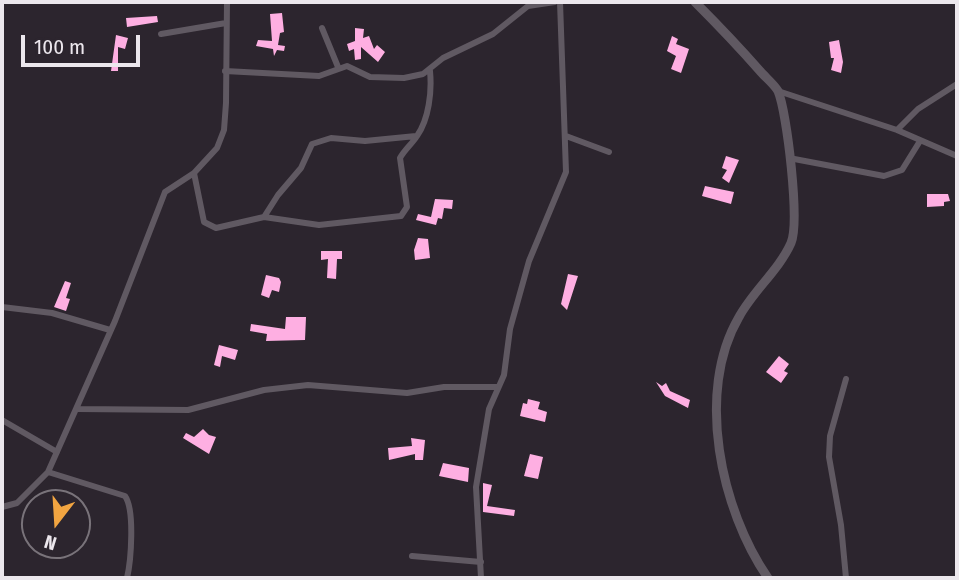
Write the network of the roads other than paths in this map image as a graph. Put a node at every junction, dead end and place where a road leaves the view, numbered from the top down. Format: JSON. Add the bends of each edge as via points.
{"nodes":[{"id":1,"x":227,"y":2,"type":"edge"},
{"id":2,"x":557,"y":2,"type":"edge"},
{"id":3,"x":695,"y":2,"type":"edge"},
{"id":4,"x":226,"y":23,"type":"junction"},
{"id":5,"x":322,"y":28,"type":"dead end"},
{"id":6,"x":161,"y":34,"type":"dead end"},
{"id":7,"x":338,"y":67,"type":"junction"},
{"id":8,"x":430,"y":71,"type":"junction"},
{"id":9,"x":225,"y":72,"type":"junction"},
{"id":10,"x":957,"y":84,"type":"edge"},
{"id":11,"x":778,"y":91,"type":"junction"},
{"id":12,"x":897,"y":130,"type":"junction"},
{"id":13,"x":418,"y":135,"type":"junction"},
{"id":14,"x":566,"y":136,"type":"junction"},
{"id":15,"x":920,"y":141,"type":"junction"},
{"id":16,"x":609,"y":152,"type":"dead end"},
{"id":17,"x":957,"y":156,"type":"edge"},
{"id":18,"x":789,"y":158,"type":"junction"},
{"id":19,"x":194,"y":173,"type":"junction"},
{"id":20,"x":264,"y":218,"type":"junction"},
{"id":21,"x":2,"y":307,"type":"edge"},
{"id":22,"x":110,"y":330,"type":"junction"},
{"id":23,"x":846,"y":379,"type":"dead end"},
{"id":24,"x":498,"y":387,"type":"junction"},
{"id":25,"x":78,"y":409,"type":"junction"},
{"id":26,"x":2,"y":421,"type":"edge"},
{"id":27,"x":57,"y":452,"type":"junction"},
{"id":28,"x":48,"y":472,"type":"junction"},
{"id":29,"x":2,"y":507,"type":"edge"},
{"id":30,"x":412,"y":556,"type":"dead end"},
{"id":31,"x":481,"y":562,"type":"junction"},
{"id":32,"x":127,"y":578,"type":"edge"},
{"id":33,"x":481,"y":578,"type":"edge"},
{"id":34,"x":768,"y":578,"type":"edge"},
{"id":35,"x":846,"y":578,"type":"edge"}],
"edges":[{"from":1,"to":4,"type":"street"},
{"from":2,"to":8,"type":"street","via":[[528,6],[493,34],[443,58]]},
{"from":2,"to":14,"type":"street"},
{"from":3,"to":11,"type":"street"},
{"from":4,"to":6,"type":"street"},
{"from":4,"to":9,"type":"street"},
{"from":5,"to":7,"type":"street"},
{"from":7,"to":8,"type":"street","via":[[352,67],[379,78]]},
{"from":7,"to":9,"type":"street","via":[[318,76]]},
{"from":8,"to":13,"type":"street","via":[[432,88]]},
{"from":9,"to":19,"type":"street","via":[[224,130],[217,148]]},
{"from":10,"to":12,"type":"street","via":[[918,109]]},
{"from":11,"to":12,"type":"street"},
{"from":11,"to":18,"type":"street"},
{"from":12,"to":15,"type":"street"},
{"from":13,"to":20,"type":"street","via":[[365,141],[331,138],[312,144],[302,168]]},
{"from":13,"to":20,"type":"street","via":[[400,158],[407,208],[401,216],[319,225]]},
{"from":14,"to":16,"type":"street"},
{"from":14,"to":24,"type":"street","via":[[566,172],[529,261]]},
{"from":15,"to":17,"type":"street"},
{"from":15,"to":18,"type":"street","via":[[902,170],[884,176]]},
{"from":18,"to":34,"type":"street","via":[[795,212],[791,243],[727,339],[717,394],[716,416],[731,499],[742,534]]},
{"from":19,"to":20,"type":"street","via":[[208,226],[235,226]]},
{"from":19,"to":22,"type":"street","via":[[165,192]]},
{"from":21,"to":22,"type":"street","via":[[52,313]]},
{"from":22,"to":25,"type":"street"},
{"from":23,"to":35,"type":"street","via":[[829,457]]},
{"from":24,"to":25,"type":"street","via":[[444,387],[407,393],[308,385],[264,390],[188,410]]},
{"from":24,"to":31,"type":"street","via":[[489,409],[476,487]]},
{"from":25,"to":27,"type":"street"},
{"from":26,"to":27,"type":"street"},
{"from":27,"to":28,"type":"street"},
{"from":28,"to":29,"type":"street","via":[[17,502]]},
{"from":28,"to":32,"type":"street","via":[[125,496],[131,508]]},
{"from":30,"to":31,"type":"street"},
{"from":31,"to":33,"type":"street"}]}
